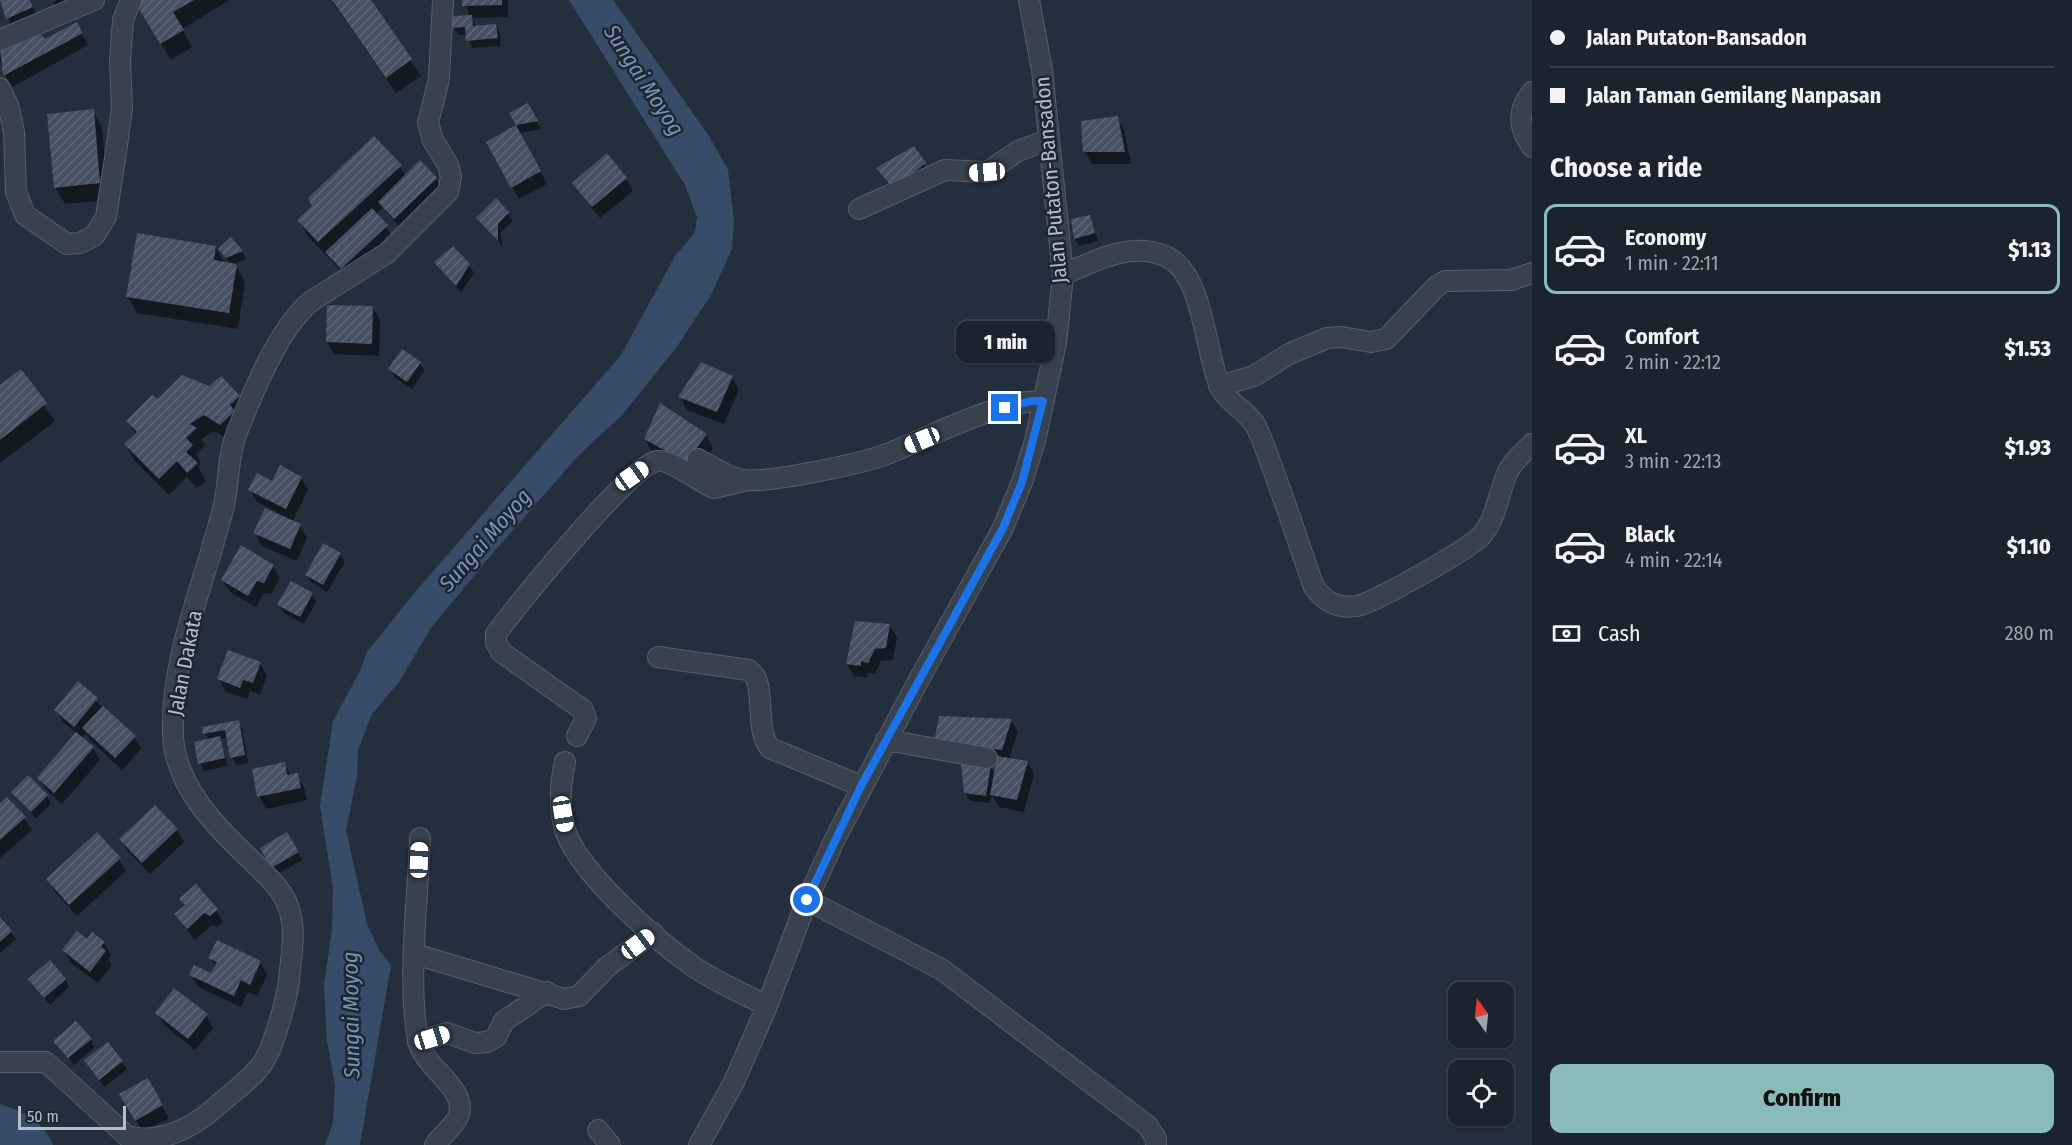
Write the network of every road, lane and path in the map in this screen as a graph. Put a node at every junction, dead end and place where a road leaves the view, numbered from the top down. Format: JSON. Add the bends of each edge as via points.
{"nodes":[{"id":1,"x":94,"y":0,"type":"edge"},
{"id":2,"x":130,"y":0,"type":"edge"},
{"id":3,"x":443,"y":0,"type":"edge"},
{"id":4,"x":1029,"y":0,"type":"edge"},
{"id":5,"x":0,"y":40,"type":"edge"},
{"id":6,"x":0,"y":88,"type":"edge"},
{"id":7,"x":1532,"y":92,"type":"edge"},
{"id":8,"x":1048,"y":140,"type":"junction"},
{"id":9,"x":1532,"y":147,"type":"edge"},
{"id":10,"x":859,"y":209,"type":"dead end"},
{"id":11,"x":1532,"y":273,"type":"edge"},
{"id":12,"x":1063,"y":275,"type":"junction"},
{"id":13,"x":1219,"y":386,"type":"junction"},
{"id":14,"x":1043,"y":401,"type":"junction"},
{"id":15,"x":1532,"y":444,"type":"edge"},
{"id":16,"x":698,"y":459,"type":"dead end"},
{"id":17,"x":743,"y":481,"type":"junction"},
{"id":18,"x":658,"y":657,"type":"dead end"},
{"id":19,"x":577,"y":736,"type":"dead end"},
{"id":20,"x":886,"y":740,"type":"junction"},
{"id":21,"x":987,"y":758,"type":"dead end"},
{"id":22,"x":565,"y":762,"type":"dead end"},
{"id":23,"x":861,"y":786,"type":"junction"},
{"id":24,"x":420,"y":838,"type":"dead end"},
{"id":25,"x":807,"y":900,"type":"junction"},
{"id":26,"x":653,"y":933,"type":"junction"},
{"id":27,"x":415,"y":954,"type":"junction"},
{"id":28,"x":547,"y":992,"type":"junction"},
{"id":29,"x":767,"y":1006,"type":"junction"},
{"id":30,"x":418,"y":1042,"type":"junction"},
{"id":31,"x":0,"y":1062,"type":"edge"},
{"id":32,"x":435,"y":1145,"type":"edge"},
{"id":33,"x":699,"y":1145,"type":"edge"},
{"id":34,"x":1156,"y":1145,"type":"edge"}],
"edges":[{"from":1,"to":5,"type":"street"},
{"from":2,"to":6,"type":"street","via":[[123,20],[122,108],[106,217],[94,236],[67,244],[25,215],[16,192],[14,132]]},
{"from":3,"to":31,"type":"street","name":"Jalan Dakata","via":[[439,79],[428,123],[448,165],[448,192],[387,253],[300,310],[283,336],[237,433],[225,502],[178,678],[173,735],[188,786],[219,829],[266,874],[288,905],[293,934],[288,994],[264,1062],[200,1119],[168,1136],[142,1141],[127,1136],[46,1062]]},
{"from":4,"to":8,"type":"street","name":"Jalan Putaton-Bansadon","via":[[1042,69]]},
{"from":7,"to":9,"type":"street","via":[[1520,114],[1523,132]]},
{"from":8,"to":10,"type":"street","via":[[1018,151],[987,172],[945,170]]},
{"from":8,"to":12,"type":"street","name":"Jalan Putaton-Bansadon"},
{"from":11,"to":13,"type":"street","via":[[1511,280],[1445,281],[1386,339],[1371,342],[1341,337],[1315,341],[1254,376]]},
{"from":12,"to":13,"type":"street","via":[[1097,259],[1128,251],[1151,252],[1178,264],[1197,302]]},
{"from":12,"to":14,"type":"street","name":"Jalan Putaton-Bansadon","via":[[1056,343]]},
{"from":13,"to":15,"type":"street","via":[[1256,426],[1314,587],[1323,599],[1342,606],[1359,606],[1422,575],[1481,537],[1511,467]]},
{"from":14,"to":17,"type":"street","via":[[980,416],[888,454],[824,469]]},
{"from":14,"to":20,"type":"street","name":"Jalan Putaton-Bansadon","via":[[1022,482],[1003,528]]},
{"from":16,"to":17,"type":"street"},
{"from":17,"to":19,"type":"street","via":[[714,488],[668,463],[657,461],[646,466],[599,511],[496,634],[501,652],[583,710],[586,718]]},
{"from":18,"to":23,"type":"street","via":[[749,670],[758,680],[760,724],[770,748]]},
{"from":20,"to":21,"type":"street"},
{"from":20,"to":23,"type":"street","name":"Jalan Putaton-Bansadon"},
{"from":22,"to":26,"type":"street","via":[[561,798],[570,839],[594,876]]},
{"from":23,"to":25,"type":"street","name":"Jalan Putaton-Bansadon"},
{"from":24,"to":27,"type":"street"},
{"from":25,"to":29,"type":"street","name":"Jalan Putaton-Bansadon"},
{"from":25,"to":34,"type":"street","via":[[941,969],[1148,1126]]},
{"from":26,"to":28,"type":"street","via":[[607,967],[579,996],[564,999]]},
{"from":26,"to":29,"type":"street","via":[[694,967]]},
{"from":27,"to":28,"type":"street"},
{"from":27,"to":30,"type":"street"},
{"from":28,"to":30,"type":"street","via":[[504,1021],[496,1037],[487,1042],[447,1033]]},
{"from":29,"to":33,"type":"street","name":"Jalan Putaton-Bansadon","via":[[734,1082]]},
{"from":30,"to":32,"type":"street","via":[[429,1062],[459,1096],[462,1106],[458,1119]]}]}
